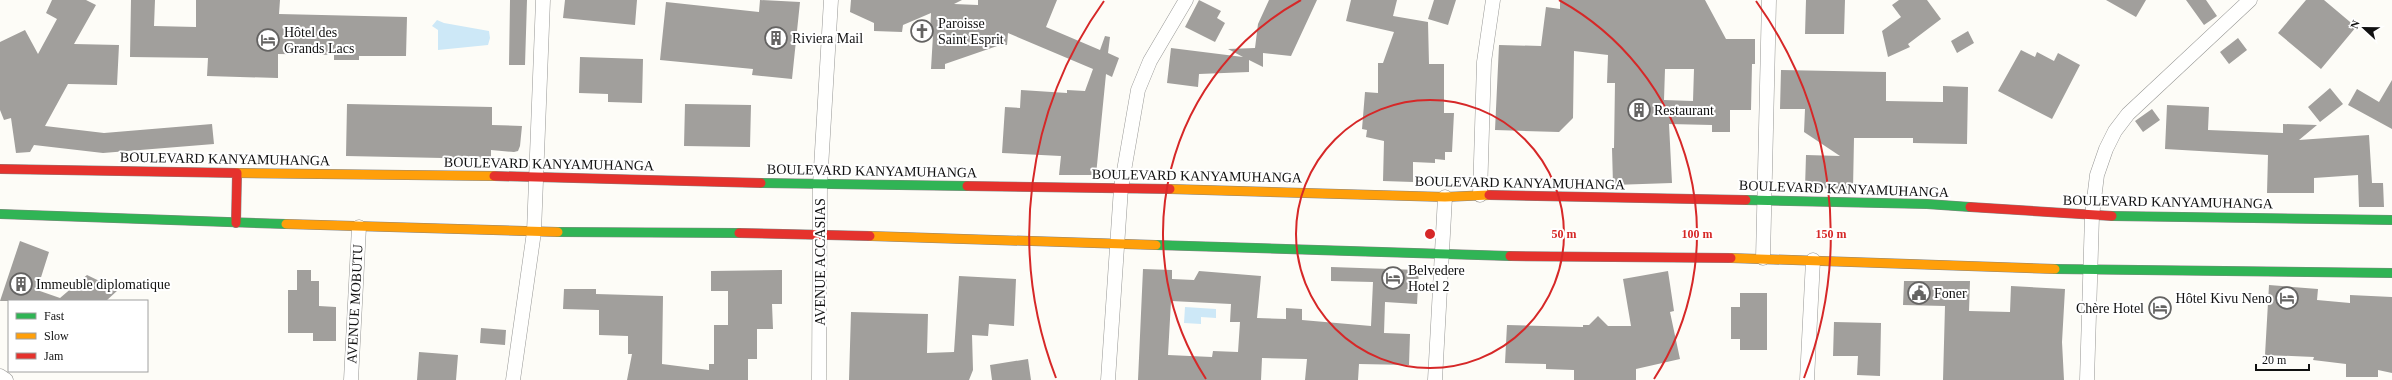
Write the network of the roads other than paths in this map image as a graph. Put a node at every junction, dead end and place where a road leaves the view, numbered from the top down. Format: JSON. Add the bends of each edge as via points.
{"nodes":[{"id":1,"x":543,"y":0,"type":"edge"},
{"id":2,"x":831,"y":0,"type":"edge"},
{"id":3,"x":1186,"y":0,"type":"edge"},
{"id":4,"x":1493,"y":0,"type":"edge"},
{"id":5,"x":1769,"y":0,"type":"edge"},
{"id":6,"x":2250,"y":0,"type":"edge"},
{"id":7,"x":0,"y":169,"type":"edge"},
{"id":8,"x":237,"y":173,"type":"junction"},
{"id":9,"x":534,"y":177,"type":"junction"},
{"id":10,"x":820,"y":185,"type":"junction"},
{"id":11,"x":1121,"y":188,"type":"junction"},
{"id":12,"x":1480,"y":195,"type":"junction"},
{"id":13,"x":1445,"y":197,"type":"junction"},
{"id":14,"x":1765,"y":201,"type":"junction"},
{"id":15,"x":0,"y":214,"type":"edge"},
{"id":16,"x":2092,"y":216,"type":"junction"},
{"id":17,"x":2392,"y":220,"type":"edge"},
{"id":18,"x":236,"y":223,"type":"junction"},
{"id":19,"x":359,"y":227,"type":"junction"},
{"id":20,"x":534,"y":232,"type":"junction"},
{"id":21,"x":820,"y":234,"type":"junction"},
{"id":22,"x":1118,"y":245,"type":"junction"},
{"id":23,"x":1443,"y":255,"type":"junction"},
{"id":24,"x":1763,"y":258,"type":"junction"},
{"id":25,"x":1813,"y":260,"type":"junction"},
{"id":26,"x":2089,"y":268,"type":"junction"},
{"id":27,"x":2392,"y":273,"type":"edge"},
{"id":28,"x":0,"y":376,"type":"edge"},
{"id":29,"x":6,"y":380,"type":"edge"},
{"id":30,"x":351,"y":380,"type":"edge"},
{"id":31,"x":513,"y":380,"type":"edge"},
{"id":32,"x":819,"y":380,"type":"edge"},
{"id":33,"x":1108,"y":380,"type":"edge"},
{"id":34,"x":1435,"y":380,"type":"edge"},
{"id":35,"x":1807,"y":380,"type":"edge"},
{"id":36,"x":2087,"y":380,"type":"edge"}],
"edges":[{"from":1,"to":9,"type":"street"},
{"from":2,"to":10,"type":"street","name":"AVENUE ACCASIAS"},
{"from":3,"to":11,"type":"street","via":[[1143,75],[1138,90]]},
{"from":4,"to":12,"type":"street","via":[[1484,62]]},
{"from":5,"to":14,"type":"street"},
{"from":6,"to":16,"type":"street","via":[[2128,114],[2115,131],[2097,175]]},
{"from":7,"to":8,"type":"main road","name":"BOULEVARD KANYAMUHANGA"},
{"from":8,"to":9,"type":"main road","name":"BOULEVARD KANYAMUHANGA"},
{"from":8,"to":18,"type":"main road"},
{"from":9,"to":10,"type":"main road","name":"BOULEVARD KANYAMUHANGA"},
{"from":9,"to":20,"type":"street"},
{"from":10,"to":11,"type":"main road","name":"BOULEVARD KANYAMUHANGA"},
{"from":10,"to":21,"type":"street","name":"AVENUE ACCASIAS"},
{"from":11,"to":13,"type":"main road","name":"BOULEVARD KANYAMUHANGA"},
{"from":11,"to":22,"type":"street"},
{"from":12,"to":13,"type":"main road","name":"BOULEVARD KANYAMUHANGA"},
{"from":12,"to":14,"type":"main road","name":"BOULEVARD KANYAMUHANGA"},
{"from":13,"to":23,"type":"street"},
{"from":14,"to":16,"type":"main road","name":"BOULEVARD KANYAMUHANGA","via":[[1927,204]]},
{"from":14,"to":24,"type":"street"},
{"from":15,"to":18,"type":"main road"},
{"from":16,"to":17,"type":"main road","name":"BOULEVARD KANYAMUHANGA"},
{"from":16,"to":26,"type":"street"},
{"from":18,"to":19,"type":"main road"},
{"from":19,"to":20,"type":"main road"},
{"from":19,"to":30,"type":"street","name":"AVENUE MOBUTU"},
{"from":20,"to":21,"type":"main road"},
{"from":20,"to":31,"type":"street"},
{"from":21,"to":22,"type":"main road"},
{"from":21,"to":32,"type":"street","name":"AVENUE ACCASIAS"},
{"from":22,"to":23,"type":"main road"},
{"from":22,"to":33,"type":"street"},
{"from":23,"to":24,"type":"main road"},
{"from":23,"to":34,"type":"street"},
{"from":24,"to":25,"type":"main road"},
{"from":25,"to":26,"type":"main road","via":[[2028,269]]},
{"from":25,"to":35,"type":"street"},
{"from":26,"to":27,"type":"main road"},
{"from":26,"to":36,"type":"street"},
{"from":28,"to":29,"type":"street"}]}
